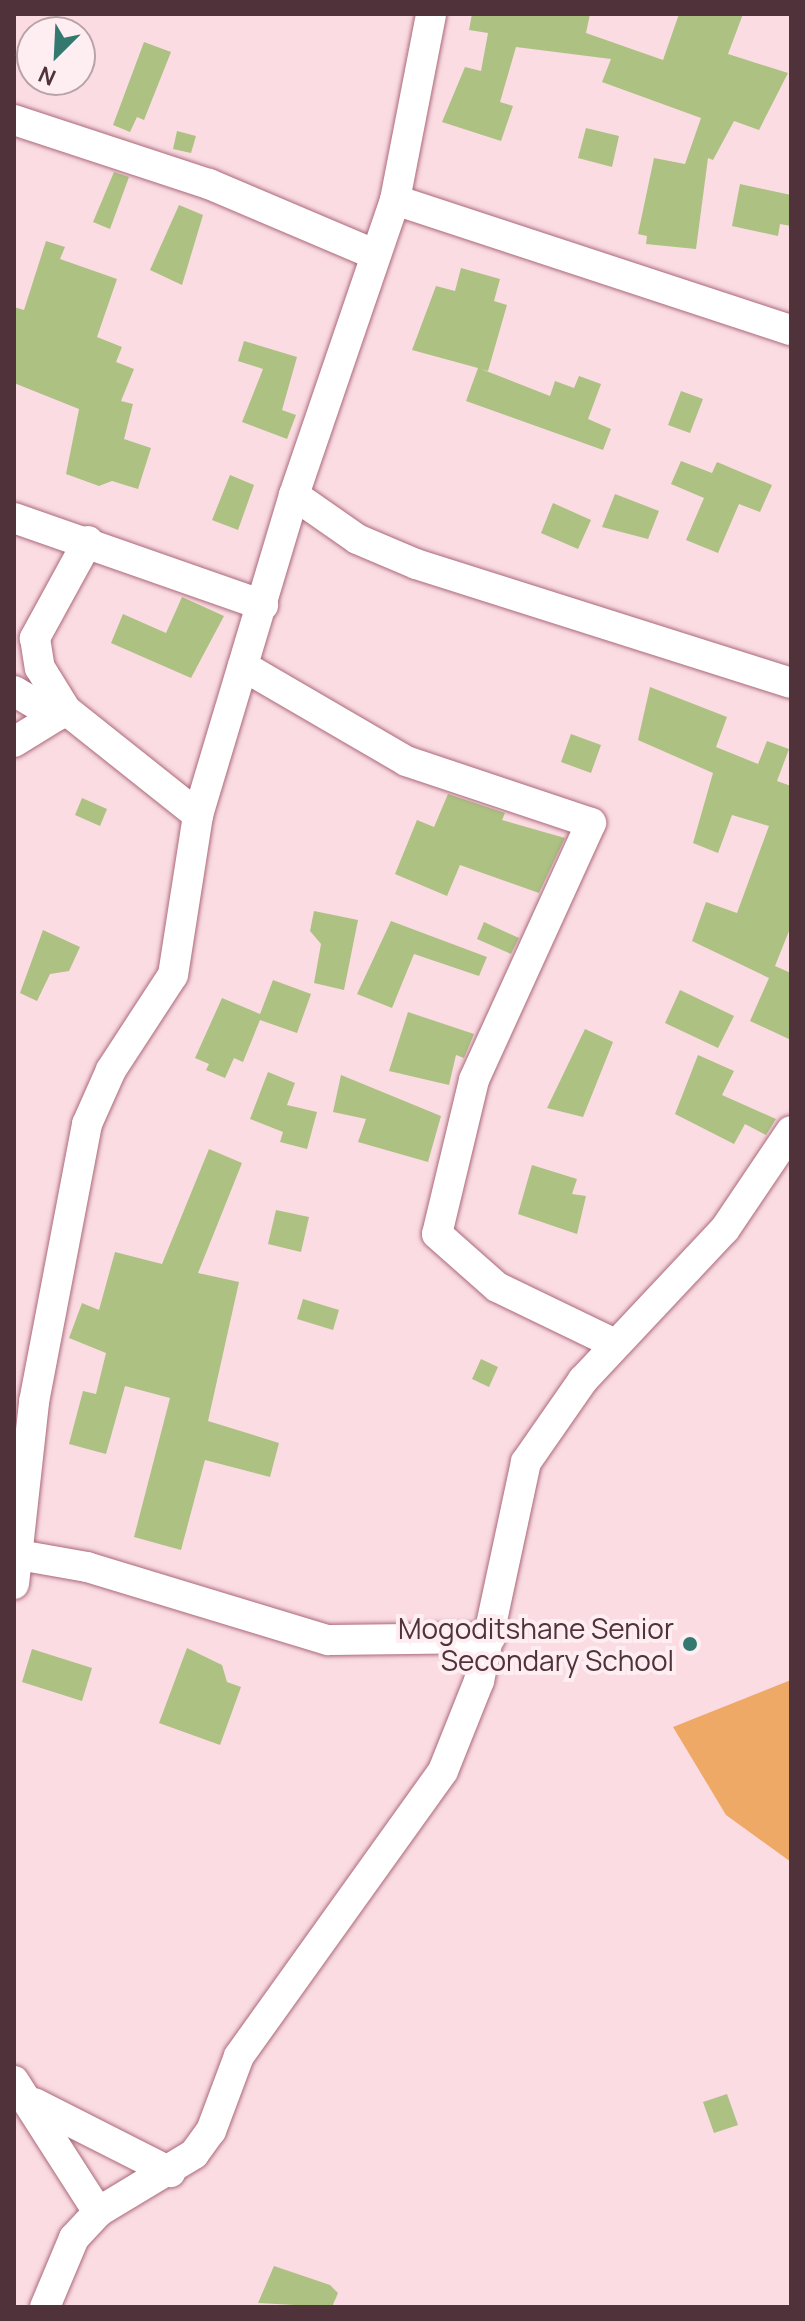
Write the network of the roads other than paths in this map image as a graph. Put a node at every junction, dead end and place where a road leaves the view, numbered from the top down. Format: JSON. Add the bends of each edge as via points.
{"nodes":[{"id":1,"x":431,"y":14,"type":"edge"},
{"id":2,"x":14,"y":120,"type":"edge"},
{"id":3,"x":395,"y":200,"type":"junction"},
{"id":4,"x":376,"y":255,"type":"junction"},
{"id":5,"x":791,"y":330,"type":"edge"},
{"id":6,"x":294,"y":495,"type":"junction"},
{"id":7,"x":14,"y":518,"type":"edge"},
{"id":8,"x":88,"y":541,"type":"junction"},
{"id":9,"x":263,"y":605,"type":"junction"},
{"id":10,"x":243,"y":666,"type":"junction"},
{"id":11,"x":791,"y":683,"type":"edge"},
{"id":12,"x":14,"y":691,"type":"edge"},
{"id":13,"x":61,"y":713,"type":"junction"},
{"id":14,"x":14,"y":742,"type":"edge"},
{"id":15,"x":198,"y":815,"type":"junction"},
{"id":16,"x":791,"y":1131,"type":"edge"},
{"id":17,"x":615,"y":1344,"type":"junction"},
{"id":18,"x":24,"y":1400,"type":"edge"},
{"id":19,"x":17,"y":1569,"type":"edge"},
{"id":20,"x":490,"y":1638,"type":"junction"},
{"id":21,"x":24,"y":2092,"type":"edge"},
{"id":22,"x":170,"y":2172,"type":"junction"},
{"id":23,"x":98,"y":2212,"type":"junction"},
{"id":24,"x":45,"y":2307,"type":"edge"}],
"edges":[{"from":1,"to":3,"type":"street"},
{"from":2,"to":4,"type":"street","via":[[209,184]]},
{"from":3,"to":4,"type":"street"},
{"from":3,"to":5,"type":"street"},
{"from":4,"to":6,"type":"street"},
{"from":6,"to":9,"type":"street"},
{"from":6,"to":11,"type":"street","via":[[357,539],[416,564]]},
{"from":7,"to":8,"type":"street"},
{"from":8,"to":9,"type":"street"},
{"from":8,"to":13,"type":"street","via":[[35,638],[40,668]]},
{"from":9,"to":10,"type":"street"},
{"from":10,"to":15,"type":"street"},
{"from":10,"to":17,"type":"street","via":[[406,761],[591,823],[474,1080],[437,1234],[497,1287]]},
{"from":12,"to":13,"type":"street"},
{"from":13,"to":14,"type":"street"},
{"from":13,"to":15,"type":"street"},
{"from":15,"to":18,"type":"street","via":[[173,975],[111,1070],[87,1124]]},
{"from":16,"to":17,"type":"street","via":[[725,1229]]},
{"from":17,"to":20,"type":"street","via":[[526,1462]]},
{"from":18,"to":19,"type":"street"},
{"from":19,"to":20,"type":"street","via":[[87,1567],[328,1640]]},
{"from":20,"to":22,"type":"street","via":[[464,1731],[443,1771],[239,2056],[211,2131]]},
{"from":21,"to":22,"type":"street"},
{"from":21,"to":23,"type":"street"},
{"from":22,"to":23,"type":"street"},
{"from":23,"to":24,"type":"street","via":[[74,2238]]}]}
